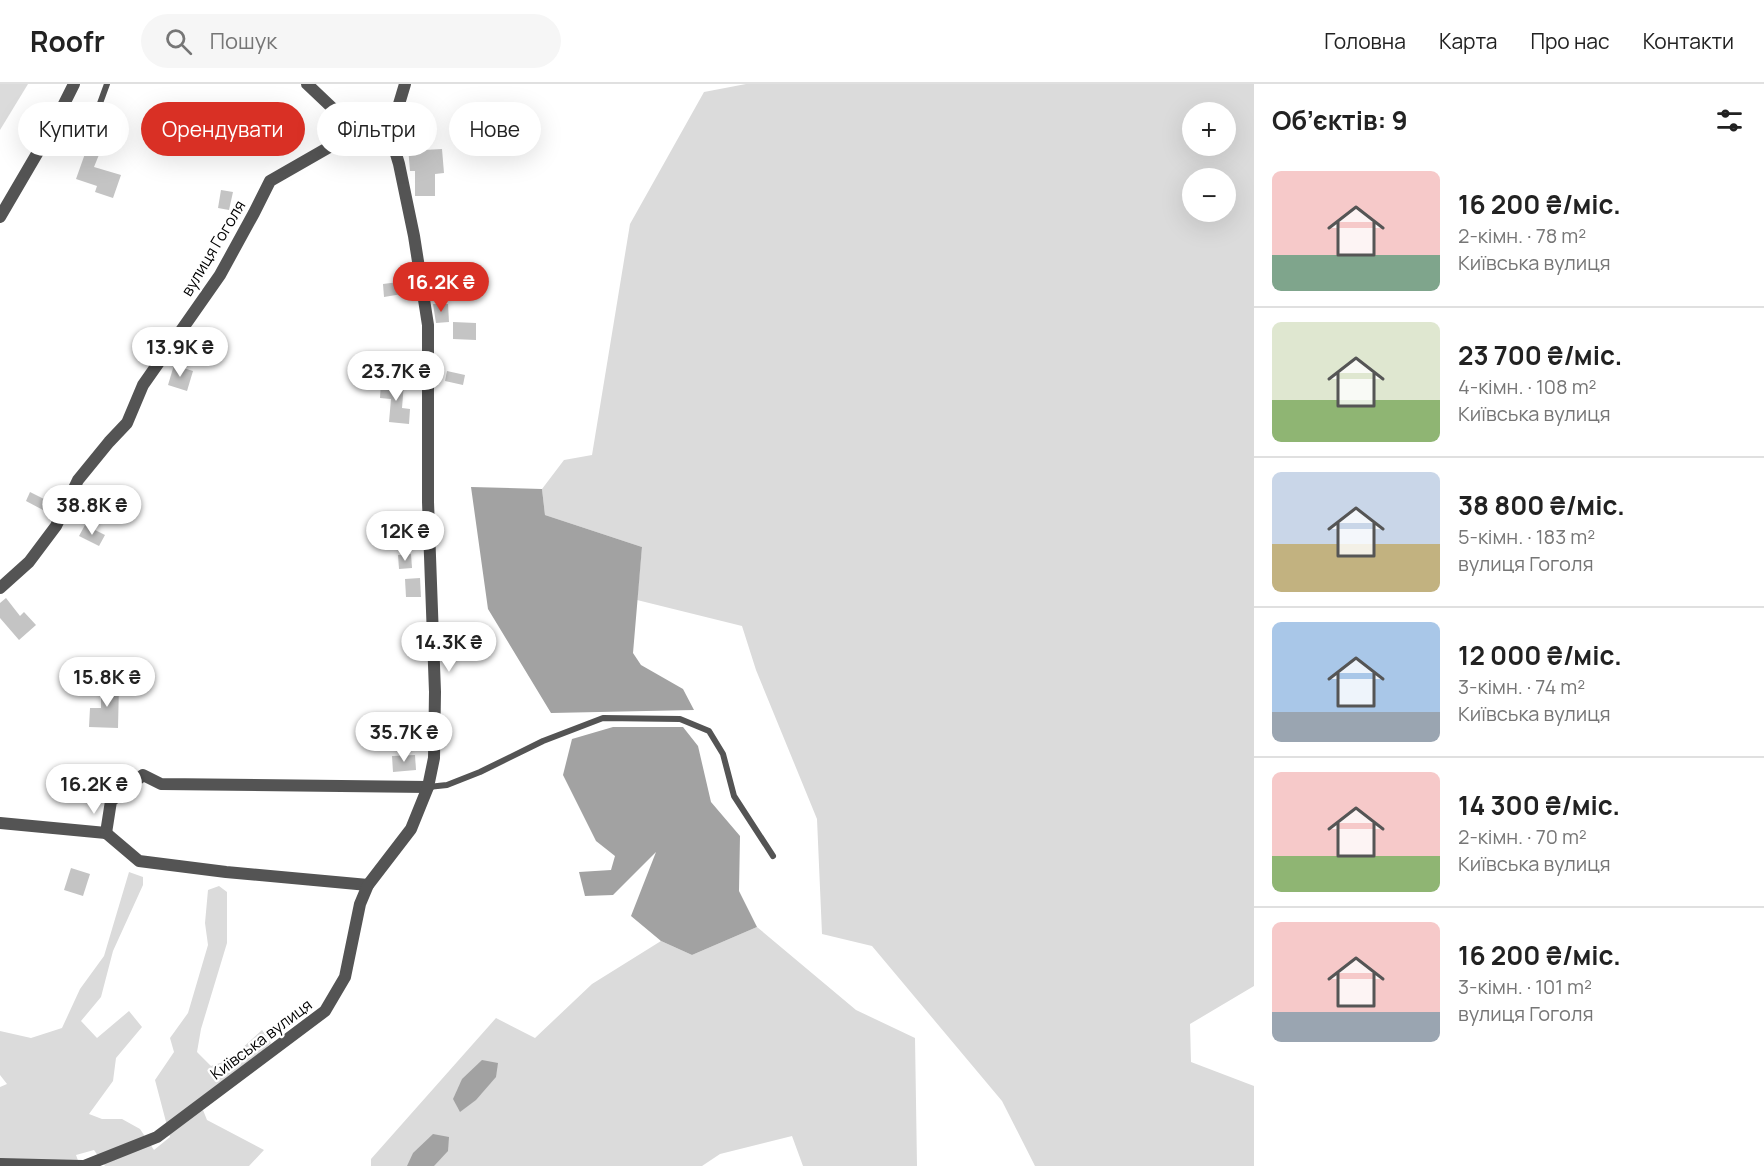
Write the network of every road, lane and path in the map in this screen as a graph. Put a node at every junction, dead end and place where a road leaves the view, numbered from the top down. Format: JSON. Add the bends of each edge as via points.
{"nodes":[{"id":1,"x":74,"y":84,"type":"edge"},
{"id":2,"x":107,"y":84,"type":"edge"},
{"id":3,"x":307,"y":84,"type":"edge"},
{"id":4,"x":405,"y":84,"type":"edge"},
{"id":5,"x":100,"y":102,"type":"edge"},
{"id":6,"x":326,"y":102,"type":"edge"},
{"id":7,"x":400,"y":102,"type":"edge"},
{"id":8,"x":317,"y":154,"type":"edge"},
{"id":9,"x":397,"y":156,"type":"edge"},
{"id":10,"x":0,"y":217,"type":"edge"},
{"id":11,"x":0,"y":588,"type":"edge"},
{"id":12,"x":428,"y":787,"type":"junction"},
{"id":13,"x":0,"y":823,"type":"edge"},
{"id":14,"x":106,"y":833,"type":"junction"},
{"id":15,"x":773,"y":856,"type":"dead end"},
{"id":16,"x":368,"y":885,"type":"junction"},
{"id":17,"x":0,"y":1164,"type":"edge"},
{"id":18,"x":83,"y":1166,"type":"edge"}],
"edges":[{"from":1,"to":10,"type":"street"},
{"from":2,"to":5,"type":"lane"},
{"from":3,"to":6,"type":"street"},
{"from":4,"to":7,"type":"street"},
{"from":8,"to":11,"type":"street","name":"вулиця Гоголя","via":[[270,181],[220,274],[142,385],[127,423],[78,480],[56,526],[29,562]]},
{"from":9,"to":12,"type":"street","name":"Київська вулиця","via":[[428,326],[428,502],[435,692],[434,758]]},
{"from":12,"to":14,"type":"street","via":[[160,783],[143,775],[111,801]]},
{"from":12,"to":15,"type":"lane","via":[[447,785],[480,772],[543,741],[603,718],[680,719],[710,731],[723,754],[734,796]]},
{"from":12,"to":16,"type":"street","name":"Київська вулиця","via":[[411,829]]},
{"from":13,"to":14,"type":"street"},
{"from":14,"to":16,"type":"street","via":[[139,861]]},
{"from":16,"to":18,"type":"street","name":"Київська вулиця","via":[[360,904],[345,977],[325,1011],[157,1137]]},
{"from":17,"to":18,"type":"street","name":"Київська вулиця"}]}
